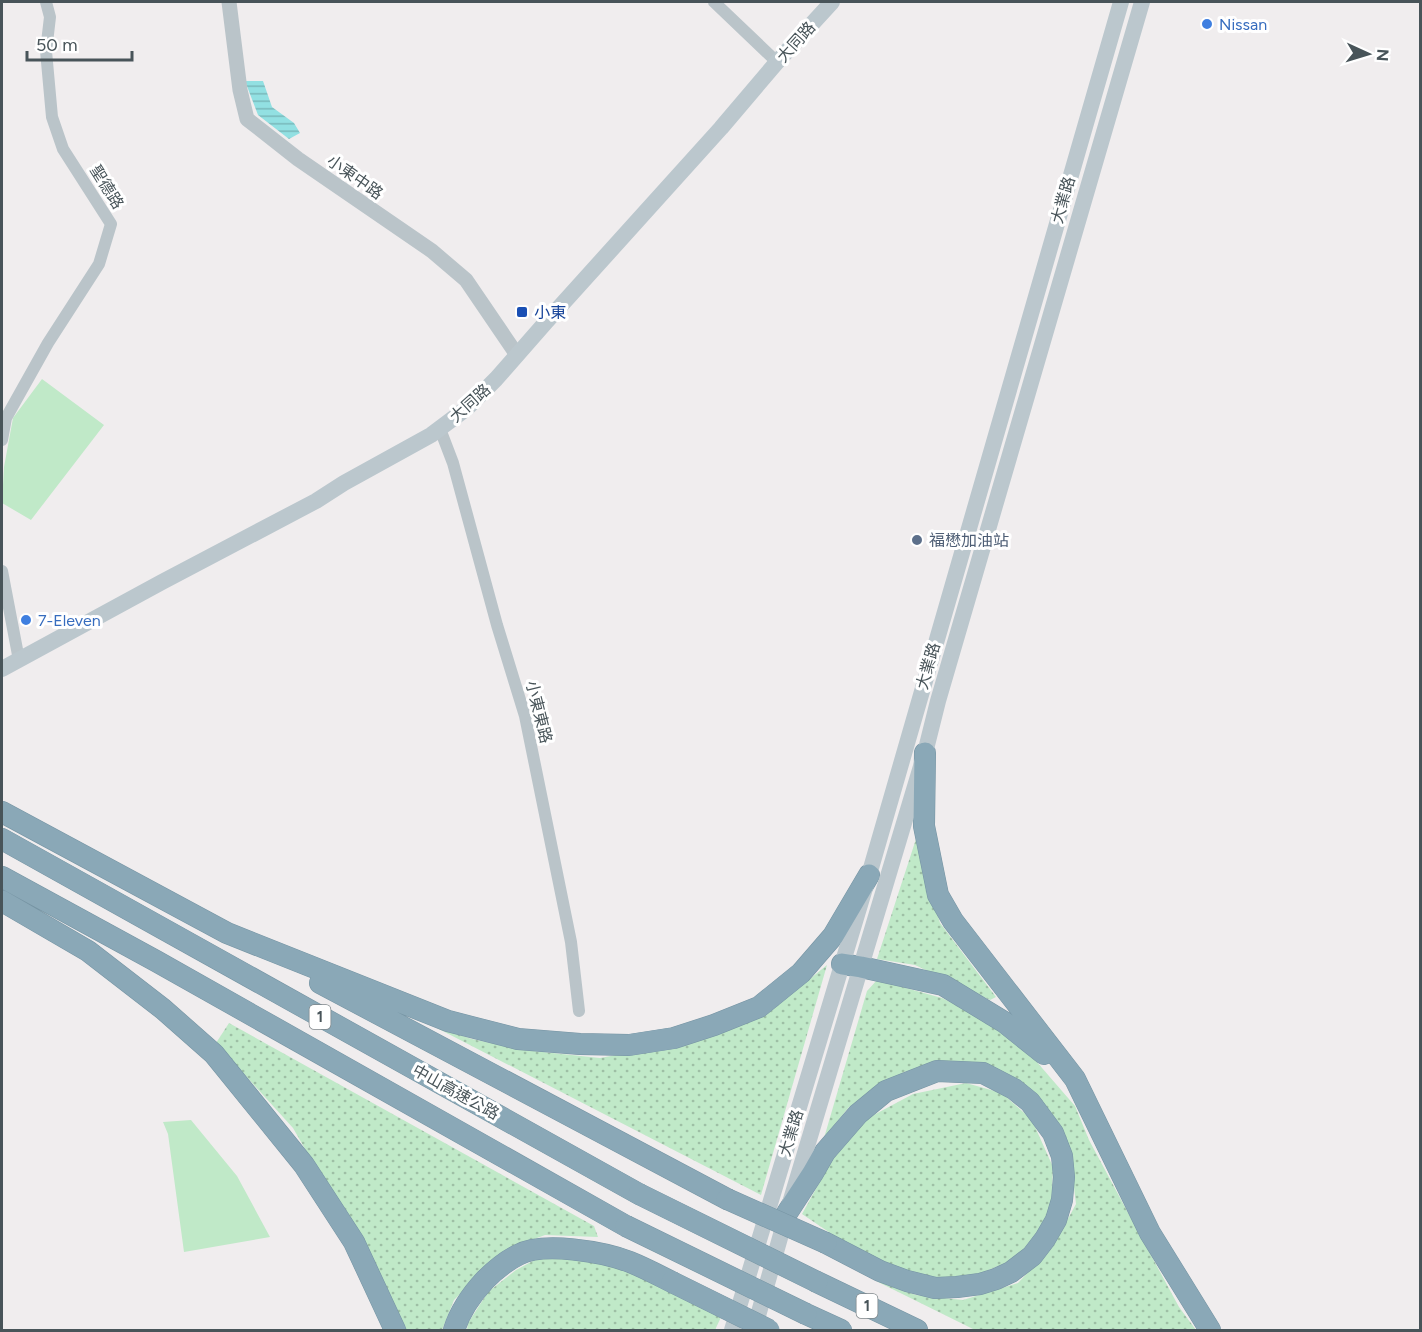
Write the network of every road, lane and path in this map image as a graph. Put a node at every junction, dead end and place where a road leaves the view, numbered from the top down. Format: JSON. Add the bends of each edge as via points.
{"nodes":[{"id":1,"x":46,"y":2,"type":"edge"},
{"id":2,"x":229,"y":2,"type":"edge"},
{"id":3,"x":714,"y":2,"type":"edge"},
{"id":4,"x":832,"y":2,"type":"edge"},
{"id":5,"x":1121,"y":2,"type":"edge"},
{"id":6,"x":1142,"y":2,"type":"edge"},
{"id":7,"x":777,"y":62,"type":"junction"},
{"id":8,"x":1050,"y":245,"type":"junction"},
{"id":9,"x":1069,"y":251,"type":"junction"},
{"id":10,"x":517,"y":356,"type":"junction"},
{"id":11,"x":440,"y":429,"type":"junction"},
{"id":12,"x":2,"y":440,"type":"edge"},
{"id":13,"x":2,"y":571,"type":"edge"},
{"id":14,"x":19,"y":660,"type":"junction"},
{"id":15,"x":2,"y":669,"type":"edge"},
{"id":16,"x":925,"y":753,"type":"junction"},
{"id":17,"x":2,"y":812,"type":"edge"},
{"id":18,"x":2,"y":839,"type":"edge"},
{"id":19,"x":868,"y":875,"type":"junction"},
{"id":20,"x":2,"y":877,"type":"edge"},
{"id":21,"x":2,"y":901,"type":"edge"},
{"id":22,"x":227,"y":933,"type":"junction"},
{"id":23,"x":852,"y":965,"type":"junction"},
{"id":24,"x":579,"y":1011,"type":"dead end"},
{"id":25,"x":1075,"y":1079,"type":"junction"},
{"id":26,"x":787,"y":1213,"type":"junction"},
{"id":27,"x":395,"y":1330,"type":"edge"},
{"id":28,"x":454,"y":1330,"type":"edge"},
{"id":29,"x":732,"y":1330,"type":"edge"},
{"id":30,"x":754,"y":1330,"type":"edge"},
{"id":31,"x":770,"y":1330,"type":"edge"},
{"id":32,"x":841,"y":1330,"type":"edge"},
{"id":33,"x":918,"y":1330,"type":"edge"},
{"id":34,"x":1210,"y":1330,"type":"edge"}],
"edges":[{"from":1,"to":12,"type":"street","name":"聖德路","via":[[50,17],[46,51],[52,117],[63,149],[111,224],[99,264],[6,417]]},
{"from":2,"to":10,"type":"street","name":"小東中路","via":[[247,119],[432,251],[466,280]]},
{"from":3,"to":7,"type":"street"},
{"from":4,"to":7,"type":"main road","name":"大同路"},
{"from":5,"to":8,"type":"main road","name":"大業路"},
{"from":6,"to":9,"type":"main road","name":"大業路"},
{"from":7,"to":10,"type":"main road","name":"大同路"},
{"from":8,"to":9,"type":"main road"},
{"from":8,"to":19,"type":"main road","name":"大業路"},
{"from":9,"to":16,"type":"main road","name":"大業路"},
{"from":10,"to":11,"type":"main road","name":"大同路","via":[[468,408]]},
{"from":11,"to":14,"type":"main road","name":"大同路","via":[[316,501]]},
{"from":11,"to":24,"type":"street","name":"小東東路","via":[[525,716],[571,942]]},
{"from":13,"to":14,"type":"street"},
{"from":14,"to":15,"type":"main road","name":"大同路"},
{"from":16,"to":23,"type":"main road","name":"大業路"},
{"from":16,"to":25,"type":"highway","via":[[924,826],[938,895],[953,921]]},
{"from":17,"to":22,"type":"highway"},
{"from":18,"to":33,"type":"highway","name":"中山高速公路","number":"1","bridge":true,"via":[[639,1194]]},
{"from":19,"to":22,"type":"highway","via":[[833,936],[801,973],[759,1007],[674,1038],[629,1045],[518,1040],[448,1021]]},
{"from":19,"to":23,"type":"main road","name":"大業路"},
{"from":20,"to":32,"type":"highway","name":"中山高速公路","number":"1","bridge":true,"via":[[626,1226]]},
{"from":21,"to":27,"type":"highway","via":[[88,951],[214,1054],[304,1165],[354,1242]]},
{"from":22,"to":26,"type":"highway","bridge":true,"via":[[728,1199],[907,1281],[935,1288],[980,1284],[1011,1272],[1032,1256],[1046,1239],[1062,1200],[1062,1155],[1053,1133],[1030,1102],[1014,1089],[983,1073],[937,1071],[886,1091],[858,1114],[825,1152]]},
{"from":23,"to":25,"type":"highway","via":[[943,985],[1004,1022]]},
{"from":23,"to":26,"type":"main road","name":"大業路"},
{"from":23,"to":29,"type":"main road","name":"大業路"},
{"from":25,"to":34,"type":"highway","via":[[1150,1233]]},
{"from":26,"to":30,"type":"main road","name":"大業路"},
{"from":28,"to":31,"type":"highway","bridge":true,"via":[[471,1295],[492,1273],[519,1254],[546,1248],[587,1251],[629,1262]]}]}
